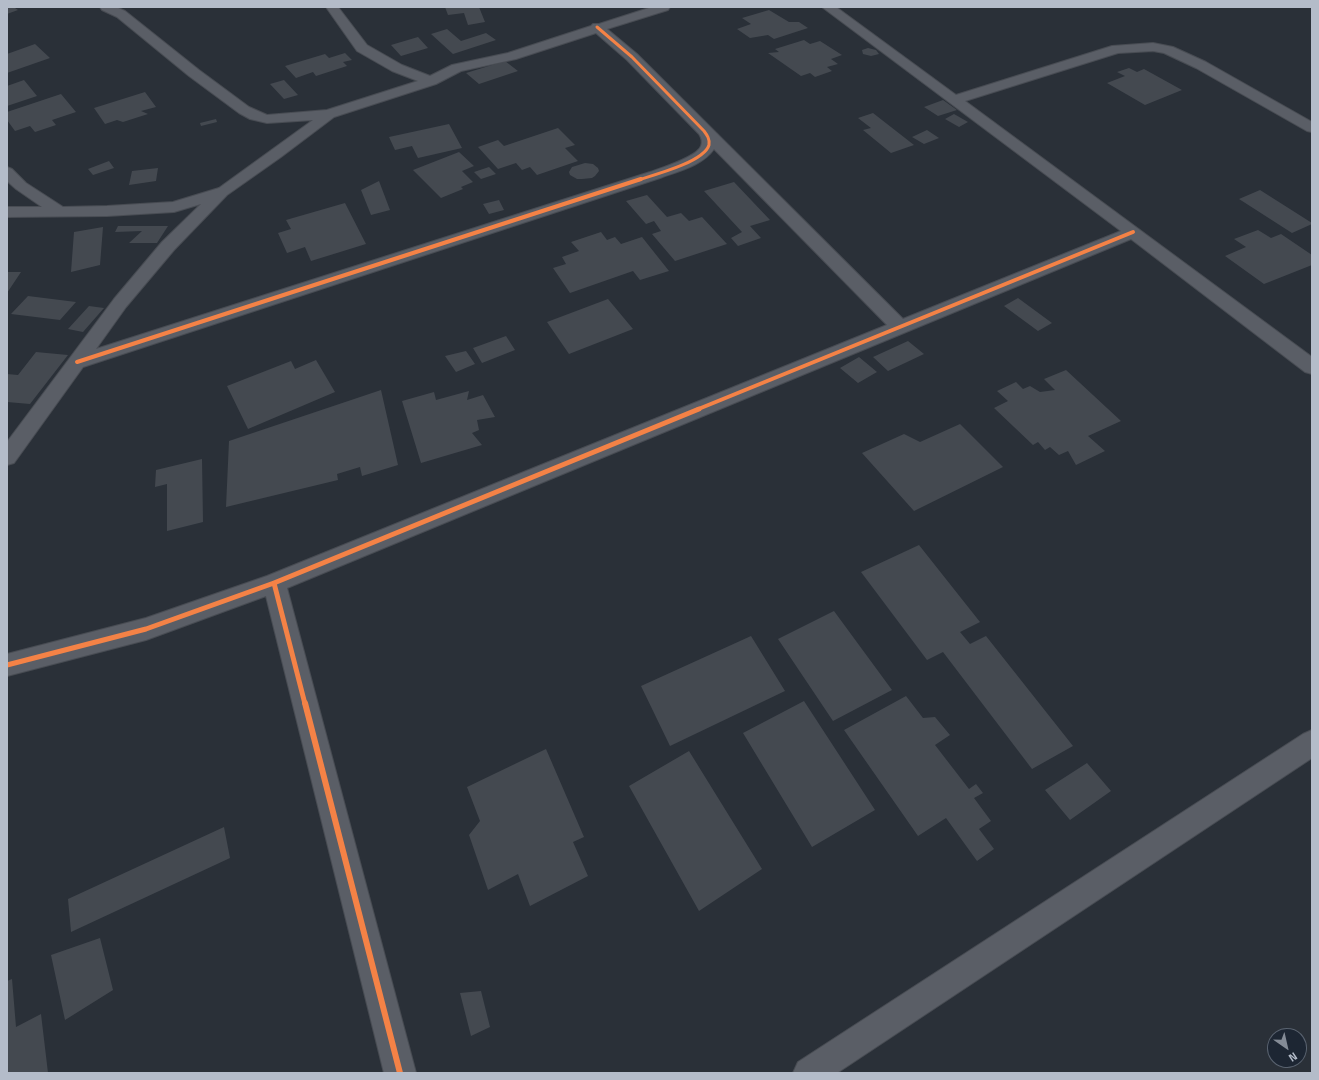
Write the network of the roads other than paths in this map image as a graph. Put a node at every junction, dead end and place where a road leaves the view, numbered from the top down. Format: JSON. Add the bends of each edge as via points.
{"nodes":[{"id":1,"x":106,"y":7,"type":"edge"},
{"id":2,"x":332,"y":7,"type":"edge"},
{"id":3,"x":664,"y":7,"type":"edge"},
{"id":4,"x":828,"y":7,"type":"edge"},
{"id":5,"x":597,"y":27,"type":"junction"},
{"id":6,"x":431,"y":81,"type":"junction"},
{"id":7,"x":955,"y":100,"type":"junction"},
{"id":8,"x":329,"y":114,"type":"junction"},
{"id":9,"x":1312,"y":128,"type":"edge"},
{"id":10,"x":704,"y":131,"type":"junction"},
{"id":11,"x":7,"y":172,"type":"edge"},
{"id":12,"x":224,"y":191,"type":"junction"},
{"id":13,"x":7,"y":212,"type":"edge"},
{"id":14,"x":60,"y":212,"type":"junction"},
{"id":15,"x":1133,"y":232,"type":"junction"},
{"id":16,"x":900,"y":327,"type":"junction"},
{"id":17,"x":77,"y":362,"type":"junction"},
{"id":18,"x":1312,"y":367,"type":"edge"},
{"id":19,"x":7,"y":457,"type":"edge"},
{"id":20,"x":274,"y":583,"type":"junction"},
{"id":21,"x":7,"y":665,"type":"edge"},
{"id":22,"x":1312,"y":743,"type":"edge"},
{"id":23,"x":400,"y":1073,"type":"edge"},
{"id":24,"x":809,"y":1073,"type":"edge"}],
"edges":[{"from":1,"to":8,"type":"street","via":[[121,14],[194,73],[255,116],[267,119]]},
{"from":2,"to":6,"type":"street","via":[[362,48],[398,68]]},
{"from":3,"to":5,"type":"street"},
{"from":4,"to":7,"type":"street"},
{"from":5,"to":6,"type":"street","via":[[511,56],[457,68]]},
{"from":5,"to":10,"type":"street","via":[[632,57]]},
{"from":6,"to":8,"type":"street"},
{"from":7,"to":9,"type":"street","via":[[1117,49],[1153,47],[1168,50],[1201,65]]},
{"from":7,"to":15,"type":"street"},
{"from":8,"to":12,"type":"street"},
{"from":10,"to":16,"type":"street"},
{"from":10,"to":17,"type":"street","via":[[709,139],[705,153],[690,162],[655,175]]},
{"from":11,"to":14,"type":"street","via":[[21,186]]},
{"from":12,"to":14,"type":"street","via":[[174,207]]},
{"from":12,"to":17,"type":"street","via":[[168,246],[120,303]]},
{"from":13,"to":14,"type":"street"},
{"from":15,"to":16,"type":"street"},
{"from":15,"to":18,"type":"street"},
{"from":16,"to":20,"type":"street"},
{"from":17,"to":19,"type":"street"},
{"from":20,"to":21,"type":"street","via":[[146,629]]},
{"from":20,"to":23,"type":"street"},
{"from":22,"to":24,"type":"street"}]}
